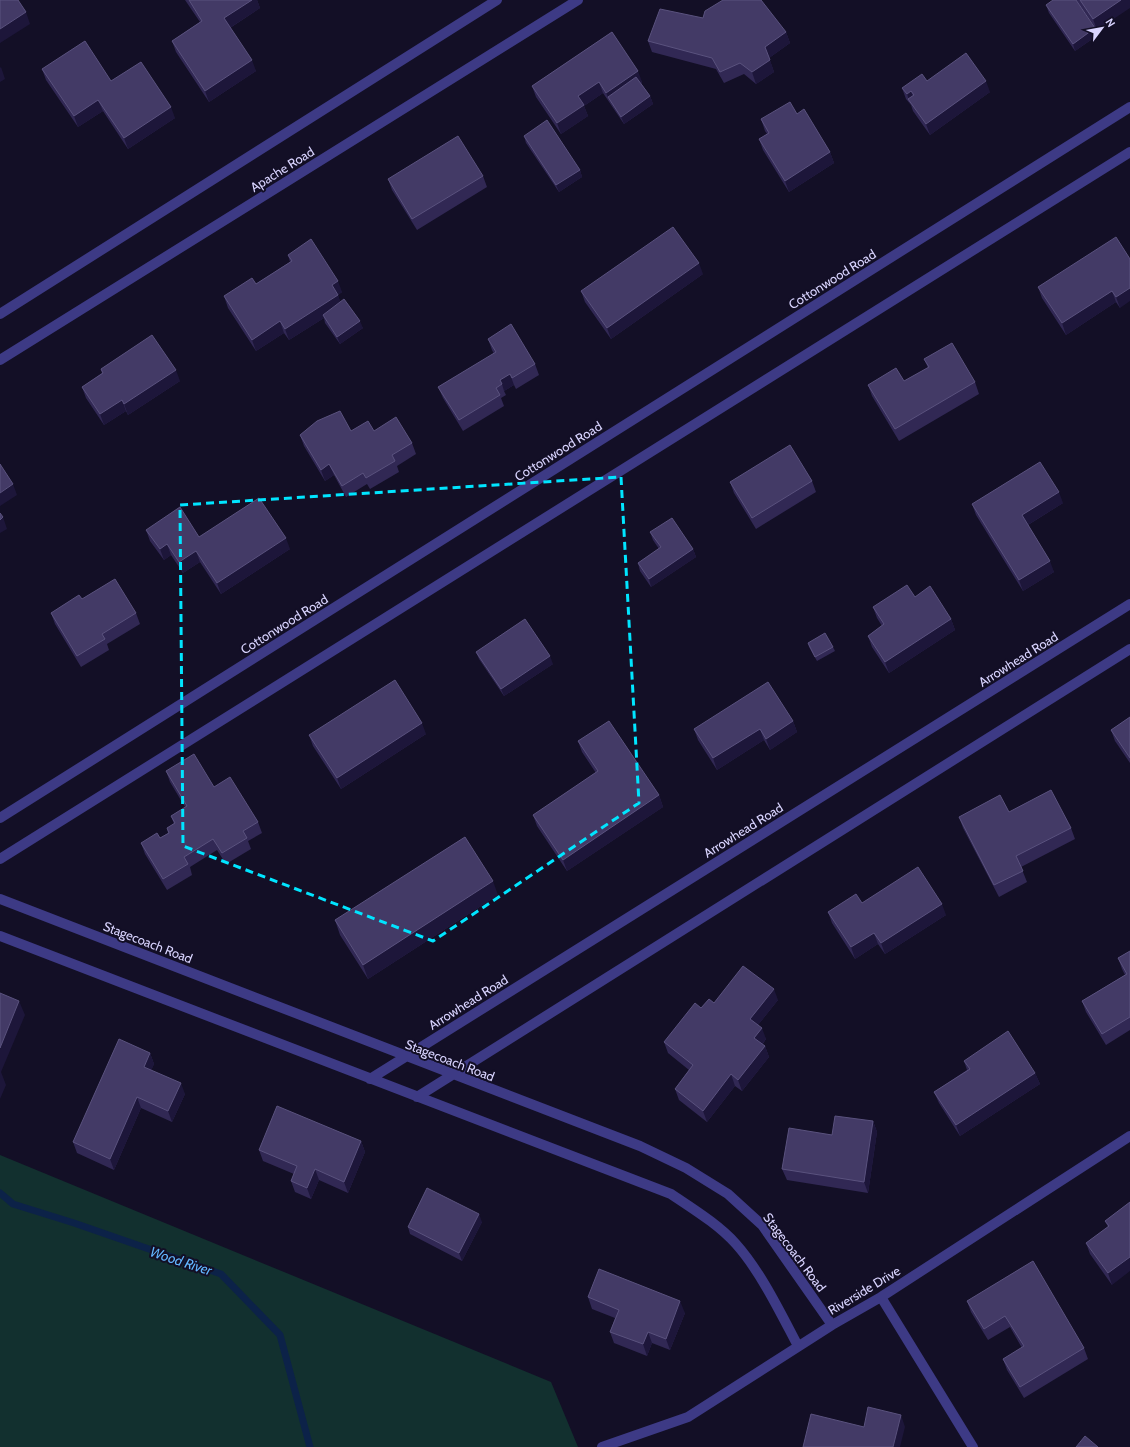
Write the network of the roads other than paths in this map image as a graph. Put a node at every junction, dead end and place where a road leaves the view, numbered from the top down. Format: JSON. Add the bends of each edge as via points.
{"nodes":[{"id":1,"x":497,"y":0,"type":"edge"},
{"id":2,"x":578,"y":0,"type":"edge"},
{"id":3,"x":1130,"y":107,"type":"edge"},
{"id":4,"x":1130,"y":152,"type":"edge"},
{"id":5,"x":0,"y":314,"type":"edge"},
{"id":6,"x":0,"y":360,"type":"edge"},
{"id":7,"x":1130,"y":604,"type":"edge"},
{"id":8,"x":1130,"y":649,"type":"edge"},
{"id":9,"x":0,"y":818,"type":"edge"},
{"id":10,"x":0,"y":859,"type":"edge"},
{"id":11,"x":0,"y":899,"type":"edge"},
{"id":12,"x":0,"y":936,"type":"edge"},
{"id":13,"x":406,"y":1056,"type":"junction"},
{"id":14,"x":453,"y":1075,"type":"junction"},
{"id":15,"x":370,"y":1079,"type":"junction"},
{"id":16,"x":417,"y":1097,"type":"junction"},
{"id":17,"x":1130,"y":1136,"type":"edge"},
{"id":18,"x":881,"y":1296,"type":"junction"},
{"id":19,"x":832,"y":1325,"type":"junction"},
{"id":20,"x":798,"y":1346,"type":"junction"},
{"id":21,"x":602,"y":1447,"type":"edge"},
{"id":22,"x":973,"y":1447,"type":"edge"}],
"edges":[{"from":1,"to":5,"type":"street"},
{"from":2,"to":6,"type":"street","name":"Apache Road"},
{"from":3,"to":9,"type":"street","name":"Cottonwood Road"},
{"from":4,"to":10,"type":"street"},
{"from":7,"to":13,"type":"street","name":"Arrowhead Road"},
{"from":8,"to":14,"type":"street"},
{"from":11,"to":13,"type":"street","name":"Stagecoach Road"},
{"from":12,"to":15,"type":"street"},
{"from":13,"to":14,"type":"street","name":"Stagecoach Road"},
{"from":13,"to":15,"type":"street","name":"Arrowhead Road"},
{"from":14,"to":16,"type":"street"},
{"from":14,"to":19,"type":"street","name":"Stagecoach Road","via":[[640,1146],[686,1168],[728,1194],[762,1225]]},
{"from":15,"to":16,"type":"street"},
{"from":16,"to":20,"type":"street","via":[[671,1194],[707,1218],[736,1244],[768,1290]]},
{"from":17,"to":18,"type":"street","name":"Riverside Drive"},
{"from":18,"to":19,"type":"street","name":"Riverside Drive"},
{"from":18,"to":22,"type":"street"},
{"from":19,"to":20,"type":"street","name":"Riverside Drive"},
{"from":20,"to":21,"type":"street","name":"Riverside Drive","via":[[688,1417]]}]}
